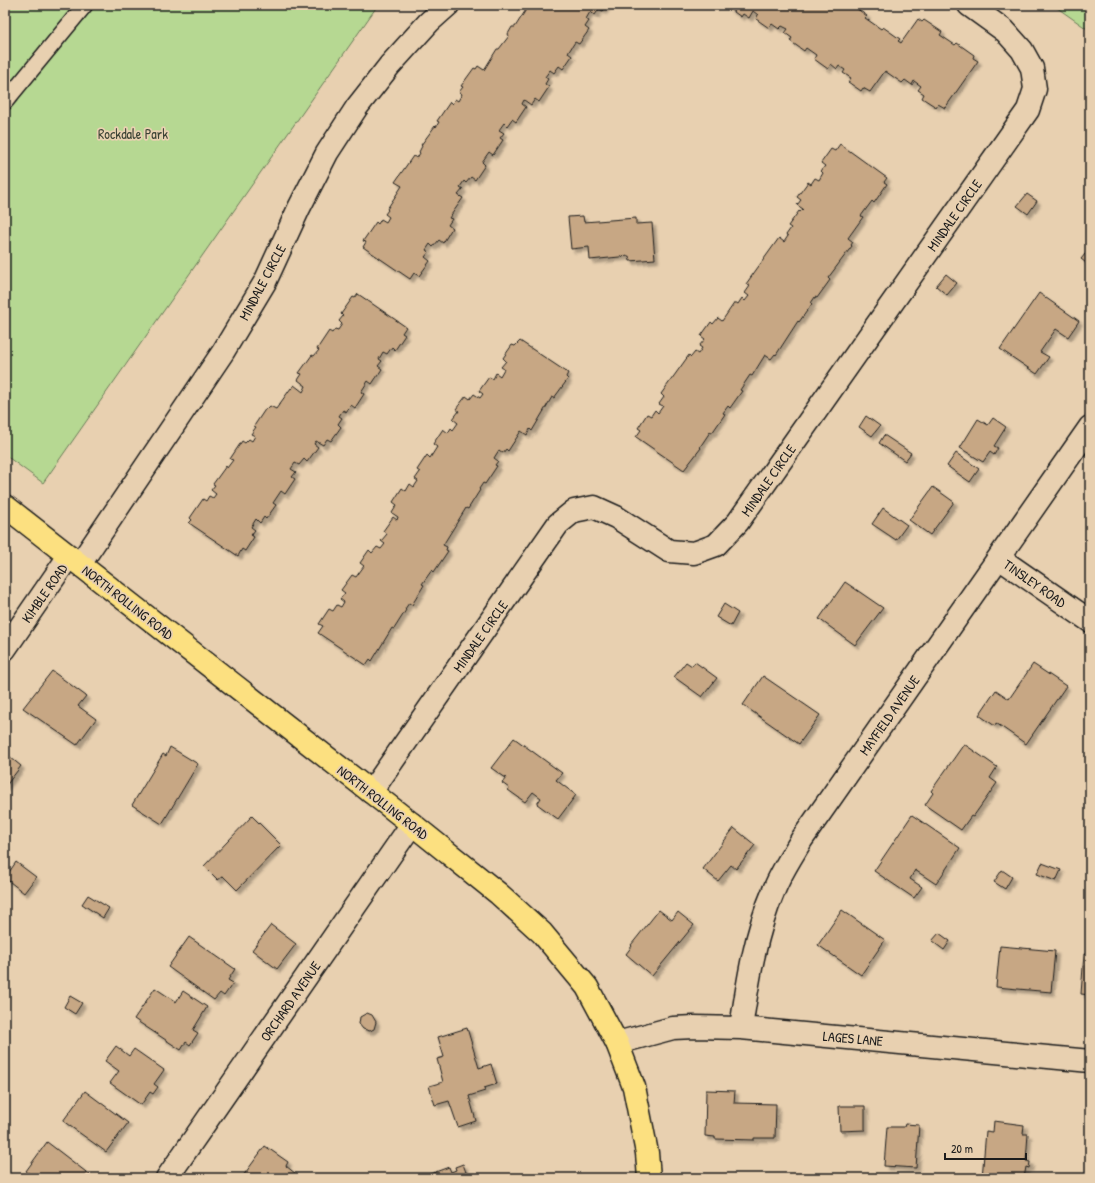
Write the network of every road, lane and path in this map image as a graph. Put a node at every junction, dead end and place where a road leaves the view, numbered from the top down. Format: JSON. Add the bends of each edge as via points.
{"nodes":[{"id":1,"x":85,"y":5,"type":"edge"},
{"id":2,"x":448,"y":5,"type":"edge"},
{"id":3,"x":968,"y":5,"type":"edge"},
{"id":4,"x":5,"y":102,"type":"edge"},
{"id":5,"x":1090,"y":427,"type":"edge"},
{"id":6,"x":5,"y":506,"type":"edge"},
{"id":7,"x":999,"y":558,"type":"junction"},
{"id":8,"x":75,"y":560,"type":"junction"},
{"id":9,"x":1090,"y":621,"type":"edge"},
{"id":10,"x":5,"y":650,"type":"edge"},
{"id":11,"x":371,"y":792,"type":"junction"},
{"id":12,"x":412,"y":824,"type":"junction"},
{"id":13,"x":741,"y":1028,"type":"junction"},
{"id":14,"x":617,"y":1043,"type":"junction"},
{"id":15,"x":1090,"y":1061,"type":"edge"},
{"id":16,"x":167,"y":1178,"type":"edge"},
{"id":17,"x":650,"y":1178,"type":"edge"}],
"edges":[{"from":1,"to":4,"type":"lane"},
{"from":2,"to":8,"type":"street","name":"MINDALE CIRCLE","via":[[390,65],[357,107],[327,154],[265,282],[223,352]]},
{"from":3,"to":11,"type":"street","name":"MINDALE CIRCLE","via":[[1005,30],[1022,50],[1032,68],[1035,89],[1028,110],[738,522],[716,544],[694,553],[669,551],[616,517],[594,507],[574,511],[558,524]]},
{"from":5,"to":7,"type":"street","name":"MAYFIELD AVENUE"},
{"from":6,"to":8,"type":"main road","name":"NORTH ROLLING ROAD"},
{"from":7,"to":9,"type":"street","name":"TINSLEY ROAD"},
{"from":7,"to":13,"type":"street","name":"MAYFIELD AVENUE","via":[[786,864],[768,904],[753,953]]},
{"from":8,"to":10,"type":"street","name":"KIMBLE ROAD"},
{"from":8,"to":11,"type":"main road","name":"NORTH ROLLING ROAD"},
{"from":11,"to":12,"type":"main road","name":"NORTH ROLLING ROAD"},
{"from":12,"to":14,"type":"main road","name":"NORTH ROLLING ROAD","via":[[542,933],[587,987]]},
{"from":12,"to":16,"type":"street","name":"ORCHARD AVENUE"},
{"from":13,"to":14,"type":"street","name":"LAGES LANE","via":[[673,1028]]},
{"from":13,"to":15,"type":"street","name":"LAGES LANE"},
{"from":14,"to":17,"type":"main road","name":"NORTH ROLLING ROAD","via":[[634,1087]]}]}
